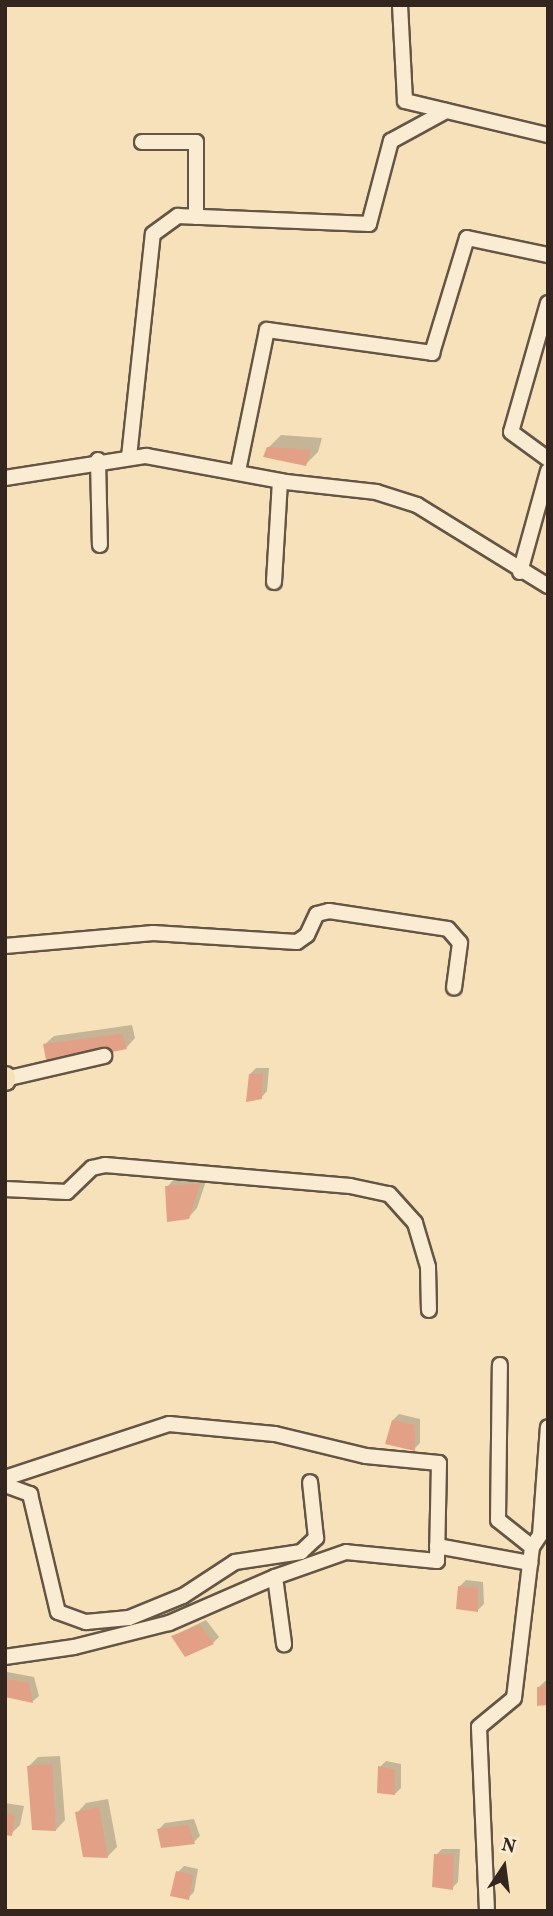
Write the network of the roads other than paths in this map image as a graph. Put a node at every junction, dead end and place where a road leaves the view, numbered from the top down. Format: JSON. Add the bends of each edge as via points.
{"nodes":[{"id":1,"x":400,"y":5,"type":"edge"},
{"id":2,"x":446,"y":111,"type":"junction"},
{"id":3,"x":548,"y":135,"type":"edge"},
{"id":4,"x":142,"y":142,"type":"dead end"},
{"id":5,"x":196,"y":217,"type":"junction"},
{"id":6,"x":548,"y":255,"type":"edge"},
{"id":7,"x":548,"y":303,"type":"edge"},
{"id":8,"x":130,"y":457,"type":"junction"},
{"id":9,"x":98,"y":460,"type":"junction"},
{"id":10,"x":548,"y":460,"type":"edge"},
{"id":11,"x":237,"y":471,"type":"junction"},
{"id":12,"x":548,"y":471,"type":"edge"},
{"id":13,"x":5,"y":478,"type":"edge"},
{"id":14,"x":280,"y":481,"type":"junction"},
{"id":15,"x":100,"y":545,"type":"dead end"},
{"id":16,"x":520,"y":572,"type":"junction"},
{"id":17,"x":275,"y":582,"type":"dead end"},
{"id":18,"x":548,"y":586,"type":"edge"},
{"id":19,"x":5,"y":946,"type":"edge"},
{"id":20,"x":454,"y":988,"type":"dead end"},
{"id":21,"x":104,"y":1056,"type":"dead end"},
{"id":22,"x":5,"y":1078,"type":"edge"},
{"id":23,"x":5,"y":1189,"type":"edge"},
{"id":24,"x":429,"y":1310,"type":"dead end"},
{"id":25,"x":500,"y":1365,"type":"dead end"},
{"id":26,"x":548,"y":1427,"type":"edge"},
{"id":27,"x":5,"y":1478,"type":"edge"},
{"id":28,"x":310,"y":1482,"type":"dead end"},
{"id":29,"x":5,"y":1485,"type":"edge"},
{"id":30,"x":437,"y":1546,"type":"junction"},
{"id":31,"x":532,"y":1547,"type":"junction"},
{"id":32,"x":530,"y":1563,"type":"junction"},
{"id":33,"x":275,"y":1577,"type":"junction"},
{"id":34,"x":284,"y":1644,"type":"dead end"},
{"id":35,"x":5,"y":1657,"type":"edge"},
{"id":36,"x":487,"y":1911,"type":"edge"}],
"edges":[{"from":1,"to":2,"type":"street","via":[[405,101]]},
{"from":2,"to":3,"type":"street"},
{"from":2,"to":5,"type":"street","via":[[391,141],[369,224]]},
{"from":4,"to":5,"type":"street","via":[[195,142]]},
{"from":5,"to":8,"type":"street","via":[[178,216],[153,234]]},
{"from":6,"to":11,"type":"street","via":[[467,238],[432,353],[267,331]]},
{"from":7,"to":10,"type":"street","via":[[511,432]]},
{"from":8,"to":9,"type":"street"},
{"from":8,"to":11,"type":"street","via":[[172,458]]},
{"from":9,"to":13,"type":"street"},
{"from":9,"to":15,"type":"street"},
{"from":11,"to":14,"type":"street"},
{"from":12,"to":16,"type":"street"},
{"from":14,"to":16,"type":"street","via":[[376,492],[417,505]]},
{"from":14,"to":17,"type":"street"},
{"from":16,"to":18,"type":"street"},
{"from":19,"to":20,"type":"street","via":[[153,933],[297,942],[307,935],[317,914],[328,911],[448,929],[460,943]]},
{"from":21,"to":22,"type":"street"},
{"from":23,"to":24,"type":"street","via":[[67,1192],[92,1168],[105,1165],[389,1194],[415,1223],[428,1267]]},
{"from":25,"to":31,"type":"street","via":[[498,1520]]},
{"from":26,"to":31,"type":"street","via":[[540,1535]]},
{"from":27,"to":30,"type":"street","via":[[169,1424],[275,1434],[366,1456],[439,1463]]},
{"from":28,"to":29,"type":"street","via":[[316,1538],[301,1552],[236,1562],[183,1597],[129,1618],[86,1622],[58,1612],[30,1494]]},
{"from":30,"to":32,"type":"street"},
{"from":30,"to":33,"type":"street","via":[[437,1561],[346,1552]]},
{"from":31,"to":32,"type":"street"},
{"from":32,"to":36,"type":"street","via":[[514,1698],[479,1727]]},
{"from":33,"to":34,"type":"street"},
{"from":33,"to":35,"type":"street","via":[[169,1623],[74,1647]]}]}
